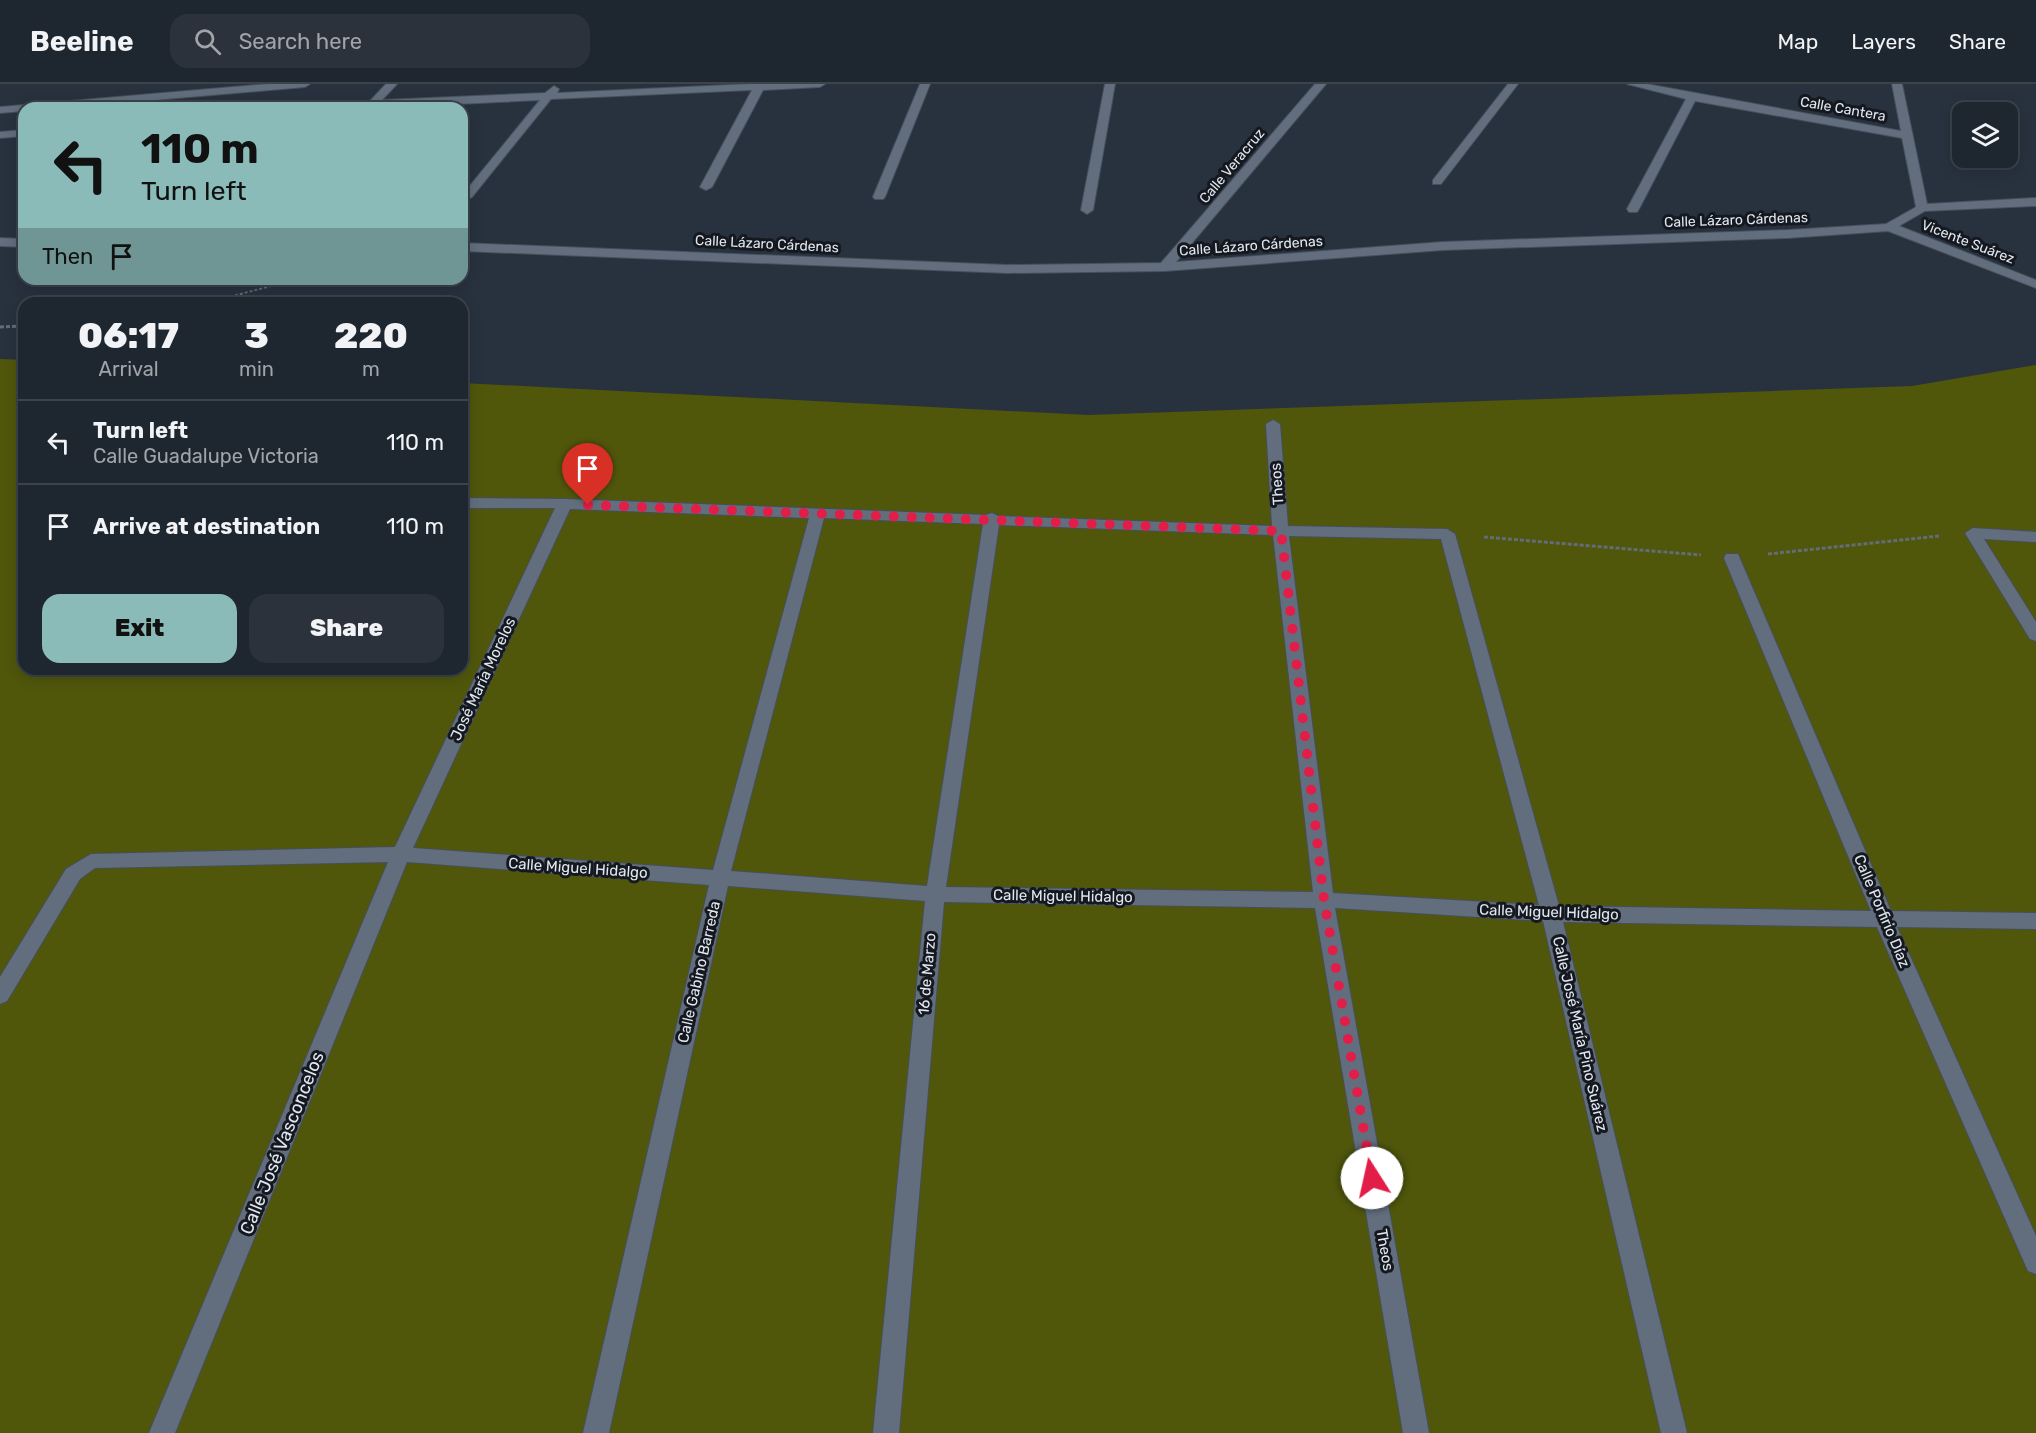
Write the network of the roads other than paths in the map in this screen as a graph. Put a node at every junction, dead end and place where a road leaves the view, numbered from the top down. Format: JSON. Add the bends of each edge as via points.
{"nodes":[{"id":1,"x":169,"y":84,"type":"edge"},
{"id":2,"x":305,"y":84,"type":"edge"},
{"id":3,"x":392,"y":84,"type":"edge"},
{"id":4,"x":558,"y":84,"type":"edge"},
{"id":5,"x":820,"y":84,"type":"edge"},
{"id":6,"x":925,"y":84,"type":"edge"},
{"id":7,"x":1110,"y":84,"type":"edge"},
{"id":8,"x":1321,"y":84,"type":"edge"},
{"id":9,"x":1513,"y":84,"type":"edge"},
{"id":10,"x":1632,"y":84,"type":"edge"},
{"id":11,"x":1898,"y":84,"type":"edge"},
{"id":12,"x":760,"y":85,"type":"edge"},
{"id":13,"x":549,"y":95,"type":"junction"},
{"id":14,"x":1692,"y":97,"type":"junction"},
{"id":15,"x":161,"y":98,"type":"junction"},
{"id":16,"x":106,"y":102,"type":"edge"},
{"id":17,"x":159,"y":102,"type":"edge"},
{"id":18,"x":375,"y":102,"type":"edge"},
{"id":19,"x":436,"y":102,"type":"edge"},
{"id":20,"x":18,"y":108,"type":"edge"},
{"id":21,"x":0,"y":110,"type":"edge"},
{"id":22,"x":18,"y":134,"type":"edge"},
{"id":23,"x":0,"y":135,"type":"edge"},
{"id":24,"x":1908,"y":136,"type":"junction"},
{"id":25,"x":1437,"y":182,"type":"dead end"},
{"id":26,"x":706,"y":187,"type":"dead end"},
{"id":27,"x":468,"y":195,"type":"dead end"},
{"id":28,"x":879,"y":197,"type":"dead end"},
{"id":29,"x":2036,"y":202,"type":"edge"},
{"id":30,"x":1922,"y":208,"type":"junction"},
{"id":31,"x":1633,"y":209,"type":"dead end"},
{"id":32,"x":1087,"y":210,"type":"dead end"},
{"id":33,"x":1889,"y":227,"type":"junction"},
{"id":34,"x":0,"y":242,"type":"edge"},
{"id":35,"x":18,"y":243,"type":"edge"},
{"id":36,"x":468,"y":247,"type":"edge"},
{"id":37,"x":1165,"y":267,"type":"junction"},
{"id":38,"x":2036,"y":285,"type":"edge"},
{"id":39,"x":1273,"y":424,"type":"dead end"},
{"id":40,"x":468,"y":503,"type":"edge"},
{"id":41,"x":565,"y":504,"type":"junction"},
{"id":42,"x":817,"y":515,"type":"junction"},
{"id":43,"x":992,"y":519,"type":"junction"},
{"id":44,"x":1281,"y":531,"type":"junction"},
{"id":45,"x":2036,"y":537,"type":"edge"},
{"id":46,"x":1732,"y":558,"type":"dead end"},
{"id":47,"x":2036,"y":635,"type":"edge"},
{"id":48,"x":401,"y":854,"type":"junction"},
{"id":49,"x":720,"y":879,"type":"junction"},
{"id":50,"x":935,"y":894,"type":"junction"},
{"id":51,"x":1324,"y":900,"type":"junction"},
{"id":52,"x":1551,"y":914,"type":"junction"},
{"id":53,"x":1884,"y":919,"type":"junction"},
{"id":54,"x":2036,"y":921,"type":"edge"},
{"id":55,"x":0,"y":995,"type":"edge"},
{"id":56,"x":2036,"y":1263,"type":"edge"},
{"id":57,"x":162,"y":1433,"type":"edge"},
{"id":58,"x":596,"y":1433,"type":"edge"},
{"id":59,"x":886,"y":1433,"type":"edge"},
{"id":60,"x":1416,"y":1433,"type":"edge"},
{"id":61,"x":1674,"y":1433,"type":"edge"}],
"edges":[{"from":1,"to":15,"type":"street"},
{"from":2,"to":15,"type":"street"},
{"from":3,"to":18,"type":"street"},
{"from":4,"to":13,"type":"street"},
{"from":5,"to":12,"type":"street"},
{"from":6,"to":28,"type":"street"},
{"from":7,"to":32,"type":"street"},
{"from":8,"to":37,"type":"street","name":"Calle Veracruz"},
{"from":9,"to":25,"type":"street"},
{"from":10,"to":14,"type":"street","name":"Calle Cantera"},
{"from":11,"to":24,"type":"street"},
{"from":12,"to":13,"type":"street"},
{"from":12,"to":26,"type":"street"},
{"from":13,"to":19,"type":"street"},
{"from":13,"to":27,"type":"street"},
{"from":14,"to":24,"type":"street","name":"Calle Cantera"},
{"from":14,"to":31,"type":"street"},
{"from":15,"to":16,"type":"street"},
{"from":15,"to":17,"type":"street"},
{"from":20,"to":21,"type":"street"},
{"from":22,"to":23,"type":"street"},
{"from":24,"to":30,"type":"street"},
{"from":29,"to":30,"type":"street","name":"Calle Lázaro Cárdenas"},
{"from":30,"to":33,"type":"street","name":"Calle Lázaro Cárdenas"},
{"from":33,"to":37,"type":"street","name":"Calle Lázaro Cárdenas","via":[[1443,246]]},
{"from":33,"to":38,"type":"street","name":"Vicente Suárez"},
{"from":34,"to":35,"type":"street"},
{"from":36,"to":37,"type":"street","name":"Calle Lázaro Cárdenas","via":[[1007,269]]},
{"from":39,"to":44,"type":"street","name":"Theos"},
{"from":40,"to":41,"type":"street"},
{"from":41,"to":42,"type":"street"},
{"from":41,"to":48,"type":"street","name":"José María Morelos"},
{"from":42,"to":43,"type":"street"},
{"from":42,"to":49,"type":"street","name":"Calle Gabino Barreda"},
{"from":43,"to":44,"type":"street"},
{"from":43,"to":50,"type":"street","name":"16 de Marzo"},
{"from":44,"to":51,"type":"street","name":"Theos"},
{"from":44,"to":52,"type":"street","name":"Calle José María Pino Suárez","via":[[1447,534]]},
{"from":45,"to":47,"type":"street","via":[[1973,533]]},
{"from":46,"to":53,"type":"street","name":"Calle Porfirio Díaz"},
{"from":48,"to":49,"type":"street","name":"Calle Miguel Hidalgo"},
{"from":48,"to":55,"type":"street","name":"Calle Miguel Hidalgo","via":[[91,861],[73,874]]},
{"from":48,"to":57,"type":"street","name":"Calle José Vasconcelos"},
{"from":49,"to":50,"type":"street","name":"Calle Miguel Hidalgo"},
{"from":49,"to":58,"type":"street","name":"Calle Gabino Barreda"},
{"from":50,"to":51,"type":"street","name":"Calle Miguel Hidalgo"},
{"from":50,"to":59,"type":"street","name":"16 de Marzo"},
{"from":51,"to":52,"type":"street","name":"Calle Miguel Hidalgo"},
{"from":51,"to":60,"type":"street","name":"Theos"},
{"from":52,"to":53,"type":"street","name":"Calle Miguel Hidalgo"},
{"from":52,"to":61,"type":"street","name":"Calle José María Pino Suárez"},
{"from":53,"to":54,"type":"street","name":"Calle Miguel Hidalgo"},
{"from":53,"to":56,"type":"street","name":"Calle Porfirio Díaz"}]}
